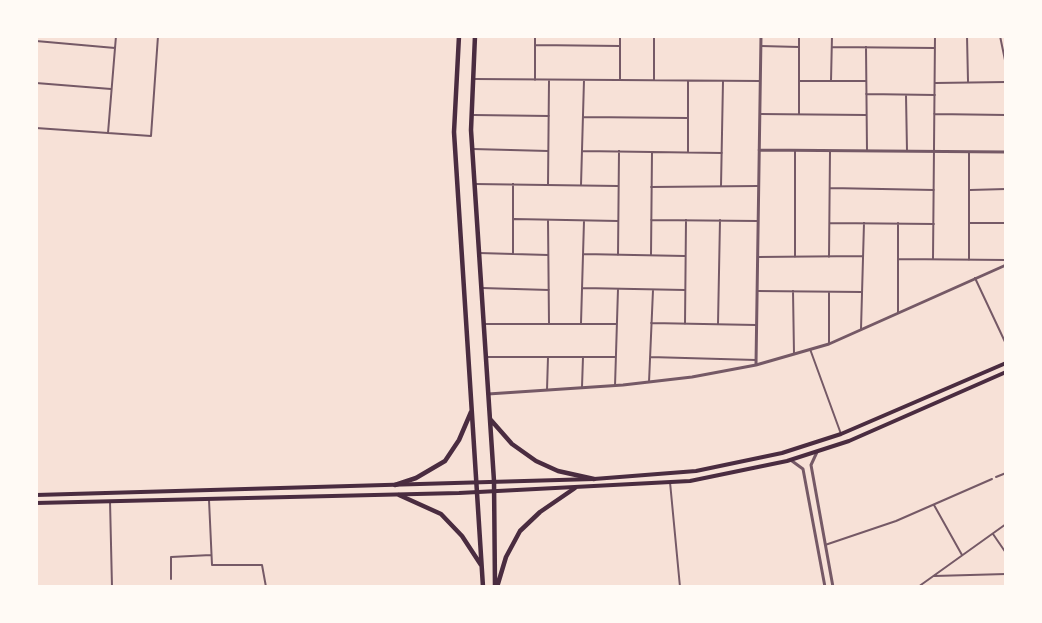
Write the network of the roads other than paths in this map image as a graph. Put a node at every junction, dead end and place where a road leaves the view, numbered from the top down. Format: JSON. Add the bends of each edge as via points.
{"nodes":[{"id":1,"x":116,"y":36,"type":"edge"},
{"id":2,"x":158,"y":36,"type":"edge"},
{"id":3,"x":459,"y":36,"type":"edge"},
{"id":4,"x":475,"y":36,"type":"edge"},
{"id":5,"x":535,"y":36,"type":"edge"},
{"id":6,"x":620,"y":36,"type":"edge"},
{"id":7,"x":654,"y":36,"type":"edge"},
{"id":8,"x":761,"y":36,"type":"edge"},
{"id":9,"x":799,"y":36,"type":"edge"},
{"id":10,"x":832,"y":36,"type":"edge"},
{"id":11,"x":935,"y":36,"type":"edge"},
{"id":12,"x":968,"y":36,"type":"edge"},
{"id":13,"x":1000,"y":36,"type":"edge"},
{"id":14,"x":36,"y":41,"type":"edge"},
{"id":15,"x":535,"y":45,"type":"junction"},
{"id":16,"x":620,"y":46,"type":"junction"},
{"id":17,"x":761,"y":46,"type":"junction"},
{"id":18,"x":799,"y":47,"type":"junction"},
{"id":19,"x":832,"y":47,"type":"junction"},
{"id":20,"x":866,"y":47,"type":"junction"},
{"id":21,"x":115,"y":48,"type":"junction"},
{"id":22,"x":935,"y":48,"type":"junction"},
{"id":23,"x":1006,"y":65,"type":"edge"},
{"id":24,"x":473,"y":80,"type":"junction"},
{"id":25,"x":535,"y":80,"type":"junction"},
{"id":26,"x":549,"y":80,"type":"junction"},
{"id":27,"x":584,"y":80,"type":"junction"},
{"id":28,"x":620,"y":80,"type":"junction"},
{"id":29,"x":654,"y":80,"type":"junction"},
{"id":30,"x":688,"y":81,"type":"junction"},
{"id":31,"x":723,"y":81,"type":"junction"},
{"id":32,"x":760,"y":81,"type":"junction"},
{"id":33,"x":799,"y":81,"type":"junction"},
{"id":34,"x":831,"y":81,"type":"junction"},
{"id":35,"x":866,"y":81,"type":"junction"},
{"id":36,"x":935,"y":82,"type":"junction"},
{"id":37,"x":968,"y":82,"type":"junction"},
{"id":38,"x":1006,"y":82,"type":"edge"},
{"id":39,"x":36,"y":83,"type":"edge"},
{"id":40,"x":111,"y":89,"type":"junction"},
{"id":41,"x":866,"y":94,"type":"junction"},
{"id":42,"x":906,"y":95,"type":"junction"},
{"id":43,"x":935,"y":95,"type":"junction"},
{"id":44,"x":760,"y":114,"type":"junction"},
{"id":45,"x":934,"y":114,"type":"junction"},
{"id":46,"x":471,"y":115,"type":"junction"},
{"id":47,"x":798,"y":115,"type":"junction"},
{"id":48,"x":866,"y":115,"type":"junction"},
{"id":49,"x":1006,"y":115,"type":"edge"},
{"id":50,"x":549,"y":116,"type":"junction"},
{"id":51,"x":583,"y":117,"type":"junction"},
{"id":52,"x":688,"y":118,"type":"junction"},
{"id":53,"x":36,"y":128,"type":"edge"},
{"id":54,"x":108,"y":134,"type":"junction"},
{"id":55,"x":472,"y":149,"type":"junction"},
{"id":56,"x":759,"y":150,"type":"junction"},
{"id":57,"x":548,"y":151,"type":"junction"},
{"id":58,"x":582,"y":151,"type":"junction"},
{"id":59,"x":619,"y":151,"type":"junction"},
{"id":60,"x":795,"y":151,"type":"junction"},
{"id":61,"x":830,"y":151,"type":"junction"},
{"id":62,"x":867,"y":151,"type":"junction"},
{"id":63,"x":652,"y":152,"type":"junction"},
{"id":64,"x":688,"y":152,"type":"junction"},
{"id":65,"x":907,"y":152,"type":"junction"},
{"id":66,"x":934,"y":152,"type":"junction"},
{"id":67,"x":969,"y":152,"type":"junction"},
{"id":68,"x":1006,"y":152,"type":"edge"},
{"id":69,"x":722,"y":153,"type":"junction"},
{"id":70,"x":475,"y":184,"type":"junction"},
{"id":71,"x":513,"y":184,"type":"junction"},
{"id":72,"x":548,"y":185,"type":"junction"},
{"id":73,"x":581,"y":185,"type":"junction"},
{"id":74,"x":618,"y":186,"type":"junction"},
{"id":75,"x":721,"y":186,"type":"junction"},
{"id":76,"x":758,"y":186,"type":"junction"},
{"id":77,"x":651,"y":187,"type":"junction"},
{"id":78,"x":830,"y":188,"type":"junction"},
{"id":79,"x":934,"y":189,"type":"junction"},
{"id":80,"x":1006,"y":189,"type":"edge"},
{"id":81,"x":969,"y":190,"type":"junction"},
{"id":82,"x":513,"y":219,"type":"junction"},
{"id":83,"x":548,"y":220,"type":"junction"},
{"id":84,"x":651,"y":220,"type":"junction"},
{"id":85,"x":686,"y":220,"type":"junction"},
{"id":86,"x":720,"y":220,"type":"junction"},
{"id":87,"x":584,"y":221,"type":"junction"},
{"id":88,"x":618,"y":221,"type":"junction"},
{"id":89,"x":758,"y":221,"type":"junction"},
{"id":90,"x":830,"y":223,"type":"junction"},
{"id":91,"x":864,"y":223,"type":"junction"},
{"id":92,"x":969,"y":223,"type":"junction"},
{"id":93,"x":1006,"y":223,"type":"edge"},
{"id":94,"x":898,"y":224,"type":"junction"},
{"id":95,"x":934,"y":224,"type":"junction"},
{"id":96,"x":478,"y":252,"type":"junction"},
{"id":97,"x":513,"y":254,"type":"junction"},
{"id":98,"x":583,"y":254,"type":"junction"},
{"id":99,"x":548,"y":255,"type":"junction"},
{"id":100,"x":618,"y":255,"type":"junction"},
{"id":101,"x":651,"y":255,"type":"junction"},
{"id":102,"x":685,"y":256,"type":"junction"},
{"id":103,"x":863,"y":256,"type":"junction"},
{"id":104,"x":757,"y":257,"type":"junction"},
{"id":105,"x":795,"y":257,"type":"junction"},
{"id":106,"x":829,"y":257,"type":"junction"},
{"id":107,"x":898,"y":258,"type":"junction"},
{"id":108,"x":933,"y":259,"type":"junction"},
{"id":109,"x":969,"y":260,"type":"junction"},
{"id":110,"x":1006,"y":263,"type":"edge"},
{"id":111,"x":975,"y":278,"type":"junction"},
{"id":112,"x":481,"y":288,"type":"junction"},
{"id":113,"x":582,"y":288,"type":"junction"},
{"id":114,"x":549,"y":290,"type":"junction"},
{"id":115,"x":618,"y":290,"type":"junction"},
{"id":116,"x":653,"y":290,"type":"junction"},
{"id":117,"x":685,"y":290,"type":"junction"},
{"id":118,"x":757,"y":291,"type":"junction"},
{"id":119,"x":793,"y":291,"type":"junction"},
{"id":120,"x":829,"y":292,"type":"junction"},
{"id":121,"x":862,"y":292,"type":"junction"},
{"id":122,"x":898,"y":313,"type":"junction"},
{"id":123,"x":651,"y":323,"type":"junction"},
{"id":124,"x":483,"y":324,"type":"junction"},
{"id":125,"x":549,"y":324,"type":"junction"},
{"id":126,"x":581,"y":324,"type":"junction"},
{"id":127,"x":616,"y":324,"type":"junction"},
{"id":128,"x":685,"y":324,"type":"junction"},
{"id":129,"x":718,"y":324,"type":"junction"},
{"id":130,"x":756,"y":325,"type":"junction"},
{"id":131,"x":861,"y":329,"type":"junction"},
{"id":132,"x":829,"y":344,"type":"junction"},
{"id":133,"x":1006,"y":344,"type":"edge"},
{"id":134,"x":810,"y":349,"type":"junction"},
{"id":135,"x":794,"y":354,"type":"junction"},
{"id":136,"x":485,"y":357,"type":"junction"},
{"id":137,"x":548,"y":357,"type":"junction"},
{"id":138,"x":583,"y":357,"type":"junction"},
{"id":139,"x":616,"y":357,"type":"junction"},
{"id":140,"x":650,"y":357,"type":"junction"},
{"id":141,"x":756,"y":362,"type":"junction"},
{"id":142,"x":1006,"y":363,"type":"edge"},
{"id":143,"x":1006,"y":372,"type":"edge"},
{"id":144,"x":648,"y":382,"type":"junction"},
{"id":145,"x":615,"y":386,"type":"junction"},
{"id":146,"x":582,"y":388,"type":"junction"},
{"id":147,"x":547,"y":390,"type":"junction"},
{"id":148,"x":488,"y":394,"type":"junction"},
{"id":149,"x":472,"y":410,"type":"junction"},
{"id":150,"x":488,"y":411,"type":"junction"},
{"id":151,"x":841,"y":434,"type":"junction"},
{"id":152,"x":817,"y":452,"type":"junction"},
{"id":153,"x":787,"y":460,"type":"junction"},
{"id":154,"x":812,"y":470,"type":"junction"},
{"id":155,"x":803,"y":471,"type":"junction"},
{"id":156,"x":1006,"y":473,"type":"edge"},
{"id":157,"x":594,"y":479,"type":"junction"},
{"id":158,"x":494,"y":481,"type":"junction"},
{"id":159,"x":476,"y":482,"type":"junction"},
{"id":160,"x":670,"y":482,"type":"junction"},
{"id":161,"x":395,"y":485,"type":"junction"},
{"id":162,"x":575,"y":488,"type":"junction"},
{"id":163,"x":223,"y":490,"type":"junction"},
{"id":164,"x":494,"y":491,"type":"junction"},
{"id":165,"x":477,"y":493,"type":"junction"},
{"id":166,"x":36,"y":495,"type":"edge"},
{"id":167,"x":399,"y":495,"type":"junction"},
{"id":168,"x":209,"y":499,"type":"junction"},
{"id":169,"x":224,"y":499,"type":"junction"},
{"id":170,"x":110,"y":501,"type":"junction"},
{"id":171,"x":36,"y":503,"type":"edge"},
{"id":172,"x":934,"y":505,"type":"junction"},
{"id":173,"x":1006,"y":524,"type":"edge"},
{"id":174,"x":993,"y":534,"type":"junction"},
{"id":175,"x":825,"y":545,"type":"junction"},
{"id":176,"x":1006,"y":553,"type":"edge"},
{"id":177,"x":211,"y":555,"type":"junction"},
{"id":178,"x":962,"y":555,"type":"junction"},
{"id":179,"x":483,"y":568,"type":"junction"},
{"id":180,"x":1006,"y":572,"type":"edge"},
{"id":181,"x":933,"y":576,"type":"junction"},
{"id":182,"x":171,"y":579,"type":"dead end"},
{"id":183,"x":112,"y":587,"type":"edge"},
{"id":184,"x":170,"y":587,"type":"edge"},
{"id":185,"x":266,"y":587,"type":"edge"},
{"id":186,"x":483,"y":587,"type":"edge"},
{"id":187,"x":496,"y":587,"type":"edge"},
{"id":188,"x":680,"y":587,"type":"edge"},
{"id":189,"x":825,"y":587,"type":"edge"},
{"id":190,"x":833,"y":587,"type":"edge"},
{"id":191,"x":918,"y":587,"type":"edge"}],
"edges":[{"from":1,"to":21,"type":"street"},
{"from":2,"to":54,"type":"street","via":[[151,136]]},
{"from":3,"to":149,"type":"highway","via":[[454,132]]},
{"from":4,"to":24,"type":"highway"},
{"from":5,"to":15,"type":"street"},
{"from":6,"to":16,"type":"street"},
{"from":7,"to":29,"type":"street"},
{"from":8,"to":17,"type":"street"},
{"from":9,"to":18,"type":"street"},
{"from":10,"to":19,"type":"street"},
{"from":11,"to":22,"type":"street"},
{"from":12,"to":37,"type":"street"},
{"from":13,"to":23,"type":"street"},
{"from":14,"to":21,"type":"street"},
{"from":15,"to":16,"type":"street"},
{"from":15,"to":25,"type":"street"},
{"from":16,"to":28,"type":"street"},
{"from":17,"to":18,"type":"street"},
{"from":17,"to":32,"type":"street"},
{"from":18,"to":33,"type":"street"},
{"from":19,"to":20,"type":"street"},
{"from":19,"to":34,"type":"street"},
{"from":20,"to":22,"type":"street"},
{"from":20,"to":35,"type":"street"},
{"from":21,"to":40,"type":"street"},
{"from":22,"to":36,"type":"street"},
{"from":24,"to":25,"type":"street"},
{"from":24,"to":46,"type":"highway"},
{"from":25,"to":26,"type":"street"},
{"from":26,"to":27,"type":"street"},
{"from":26,"to":50,"type":"street"},
{"from":27,"to":28,"type":"street"},
{"from":27,"to":51,"type":"street"},
{"from":28,"to":29,"type":"street"},
{"from":29,"to":30,"type":"street"},
{"from":30,"to":31,"type":"street"},
{"from":30,"to":52,"type":"street"},
{"from":31,"to":32,"type":"street"},
{"from":31,"to":69,"type":"street"},
{"from":32,"to":44,"type":"street"},
{"from":33,"to":34,"type":"street"},
{"from":33,"to":47,"type":"street"},
{"from":34,"to":35,"type":"street"},
{"from":35,"to":41,"type":"street"},
{"from":36,"to":37,"type":"street"},
{"from":36,"to":43,"type":"street"},
{"from":37,"to":38,"type":"street"},
{"from":39,"to":40,"type":"street"},
{"from":40,"to":54,"type":"street"},
{"from":41,"to":42,"type":"street"},
{"from":41,"to":48,"type":"street"},
{"from":42,"to":43,"type":"street"},
{"from":42,"to":65,"type":"street"},
{"from":43,"to":45,"type":"street"},
{"from":44,"to":47,"type":"street"},
{"from":44,"to":56,"type":"street"},
{"from":45,"to":49,"type":"street"},
{"from":45,"to":66,"type":"street"},
{"from":46,"to":50,"type":"street"},
{"from":46,"to":55,"type":"highway"},
{"from":47,"to":48,"type":"street"},
{"from":48,"to":62,"type":"street"},
{"from":50,"to":57,"type":"street"},
{"from":51,"to":52,"type":"street"},
{"from":51,"to":58,"type":"street"},
{"from":52,"to":64,"type":"street"},
{"from":53,"to":54,"type":"street"},
{"from":55,"to":57,"type":"street"},
{"from":55,"to":70,"type":"highway"},
{"from":56,"to":60,"type":"street"},
{"from":56,"to":76,"type":"street"},
{"from":57,"to":72,"type":"street"},
{"from":58,"to":59,"type":"street"},
{"from":58,"to":73,"type":"street"},
{"from":59,"to":63,"type":"street"},
{"from":59,"to":74,"type":"street"},
{"from":60,"to":61,"type":"street"},
{"from":60,"to":105,"type":"street"},
{"from":61,"to":62,"type":"street"},
{"from":61,"to":78,"type":"street"},
{"from":62,"to":65,"type":"street"},
{"from":63,"to":64,"type":"street"},
{"from":63,"to":77,"type":"street"},
{"from":64,"to":69,"type":"street"},
{"from":65,"to":66,"type":"street"},
{"from":66,"to":67,"type":"street"},
{"from":66,"to":79,"type":"street"},
{"from":67,"to":68,"type":"street"},
{"from":67,"to":81,"type":"street"},
{"from":69,"to":75,"type":"street"},
{"from":70,"to":71,"type":"street"},
{"from":70,"to":96,"type":"highway"},
{"from":71,"to":72,"type":"street"},
{"from":71,"to":82,"type":"street"},
{"from":72,"to":73,"type":"street"},
{"from":73,"to":74,"type":"street"},
{"from":74,"to":88,"type":"street"},
{"from":75,"to":76,"type":"street"},
{"from":75,"to":77,"type":"street"},
{"from":76,"to":89,"type":"street"},
{"from":77,"to":84,"type":"street"},
{"from":78,"to":79,"type":"street"},
{"from":78,"to":90,"type":"street"},
{"from":79,"to":95,"type":"street"},
{"from":80,"to":81,"type":"street"},
{"from":81,"to":92,"type":"street"},
{"from":82,"to":83,"type":"street"},
{"from":82,"to":97,"type":"street"},
{"from":83,"to":87,"type":"street"},
{"from":83,"to":99,"type":"street"},
{"from":84,"to":85,"type":"street"},
{"from":84,"to":101,"type":"street"},
{"from":85,"to":86,"type":"street"},
{"from":85,"to":102,"type":"street"},
{"from":86,"to":89,"type":"street"},
{"from":86,"to":129,"type":"street"},
{"from":87,"to":88,"type":"street"},
{"from":87,"to":98,"type":"street"},
{"from":88,"to":100,"type":"street"},
{"from":89,"to":104,"type":"street"},
{"from":90,"to":91,"type":"street"},
{"from":90,"to":106,"type":"street"},
{"from":91,"to":94,"type":"street"},
{"from":91,"to":103,"type":"street"},
{"from":92,"to":93,"type":"street"},
{"from":92,"to":109,"type":"street"},
{"from":94,"to":95,"type":"street"},
{"from":94,"to":107,"type":"street"},
{"from":95,"to":108,"type":"street"},
{"from":96,"to":97,"type":"street"},
{"from":96,"to":112,"type":"highway"},
{"from":97,"to":99,"type":"street"},
{"from":98,"to":100,"type":"street"},
{"from":98,"to":113,"type":"street"},
{"from":99,"to":114,"type":"street"},
{"from":100,"to":101,"type":"street"},
{"from":101,"to":102,"type":"street"},
{"from":102,"to":117,"type":"street"},
{"from":103,"to":106,"type":"street"},
{"from":103,"to":121,"type":"street"},
{"from":104,"to":105,"type":"street"},
{"from":104,"to":118,"type":"street"},
{"from":105,"to":106,"type":"street"},
{"from":107,"to":108,"type":"street"},
{"from":107,"to":122,"type":"street"},
{"from":108,"to":109,"type":"street"},
{"from":109,"to":110,"type":"street"},
{"from":110,"to":111,"type":"street"},
{"from":111,"to":122,"type":"street"},
{"from":111,"to":133,"type":"street"},
{"from":112,"to":114,"type":"street"},
{"from":112,"to":124,"type":"highway"},
{"from":113,"to":115,"type":"street"},
{"from":113,"to":126,"type":"street"},
{"from":114,"to":125,"type":"street"},
{"from":115,"to":116,"type":"street"},
{"from":115,"to":127,"type":"street"},
{"from":116,"to":117,"type":"street"},
{"from":116,"to":123,"type":"street"},
{"from":117,"to":128,"type":"street"},
{"from":118,"to":119,"type":"street"},
{"from":118,"to":130,"type":"street"},
{"from":119,"to":120,"type":"street"},
{"from":119,"to":135,"type":"street"},
{"from":120,"to":121,"type":"street"},
{"from":120,"to":132,"type":"street"},
{"from":121,"to":131,"type":"street"},
{"from":122,"to":131,"type":"street"},
{"from":123,"to":128,"type":"street"},
{"from":123,"to":140,"type":"street"},
{"from":124,"to":125,"type":"street"},
{"from":124,"to":136,"type":"highway"},
{"from":125,"to":126,"type":"street"},
{"from":126,"to":127,"type":"street"},
{"from":127,"to":139,"type":"street"},
{"from":128,"to":129,"type":"street"},
{"from":129,"to":130,"type":"street"},
{"from":130,"to":141,"type":"street"},
{"from":131,"to":132,"type":"street"},
{"from":132,"to":134,"type":"street"},
{"from":134,"to":135,"type":"street"},
{"from":134,"to":151,"type":"street"},
{"from":135,"to":141,"type":"street"},
{"from":136,"to":137,"type":"street"},
{"from":136,"to":148,"type":"highway"},
{"from":137,"to":138,"type":"street"},
{"from":137,"to":147,"type":"street"},
{"from":138,"to":139,"type":"street"},
{"from":138,"to":146,"type":"street"},
{"from":139,"to":145,"type":"street"},
{"from":140,"to":141,"type":"street"},
{"from":140,"to":144,"type":"street"},
{"from":141,"to":144,"type":"street"},
{"from":142,"to":151,"type":"main road"},
{"from":143,"to":152,"type":"main road","via":[[878,430]]},
{"from":144,"to":145,"type":"street"},
{"from":145,"to":146,"type":"street"},
{"from":146,"to":147,"type":"street"},
{"from":147,"to":148,"type":"street"},
{"from":148,"to":150,"type":"highway"},
{"from":149,"to":159,"type":"highway"},
{"from":149,"to":161,"type":"highway","via":[[445,461]]},
{"from":150,"to":157,"type":"highway","via":[[495,427],[528,457],[558,471]]},
{"from":150,"to":158,"type":"highway"},
{"from":151,"to":157,"type":"main road","via":[[782,453],[696,471]]},
{"from":152,"to":153,"type":"main road"},
{"from":152,"to":154,"type":"street"},
{"from":153,"to":155,"type":"street","via":[[798,463]]},
{"from":153,"to":160,"type":"main road"},
{"from":154,"to":155,"type":"street","via":[[806,467]]},
{"from":154,"to":175,"type":"street"},
{"from":155,"to":189,"type":"street"},
{"from":156,"to":172,"type":"street"},
{"from":157,"to":158,"type":"main road"},
{"from":158,"to":159,"type":"main road"},
{"from":158,"to":164,"type":"highway"},
{"from":159,"to":161,"type":"main road"},
{"from":159,"to":165,"type":"highway"},
{"from":160,"to":162,"type":"main road"},
{"from":160,"to":188,"type":"street"},
{"from":161,"to":163,"type":"main road"},
{"from":162,"to":164,"type":"main road"},
{"from":162,"to":187,"type":"highway","via":[[520,531]]},
{"from":163,"to":166,"type":"main road"},
{"from":163,"to":169,"type":"main road","via":[[228,495]]},
{"from":164,"to":165,"type":"main road"},
{"from":164,"to":187,"type":"highway"},
{"from":165,"to":167,"type":"main road"},
{"from":165,"to":179,"type":"highway"},
{"from":167,"to":169,"type":"main road"},
{"from":167,"to":179,"type":"highway","via":[[428,507],[451,523]]},
{"from":168,"to":169,"type":"main road"},
{"from":168,"to":170,"type":"main road"},
{"from":168,"to":177,"type":"street"},
{"from":170,"to":171,"type":"main road"},
{"from":170,"to":183,"type":"street"},
{"from":172,"to":175,"type":"street"},
{"from":172,"to":178,"type":"street"},
{"from":173,"to":174,"type":"street"},
{"from":174,"to":176,"type":"street"},
{"from":174,"to":178,"type":"street"},
{"from":175,"to":190,"type":"street"},
{"from":177,"to":182,"type":"street","via":[[171,556]]},
{"from":177,"to":185,"type":"street","via":[[214,566],[262,566]]},
{"from":178,"to":181,"type":"street"},
{"from":179,"to":186,"type":"highway"},
{"from":180,"to":181,"type":"street"},
{"from":181,"to":191,"type":"street"},
{"from":183,"to":184,"type":"street"}]}
